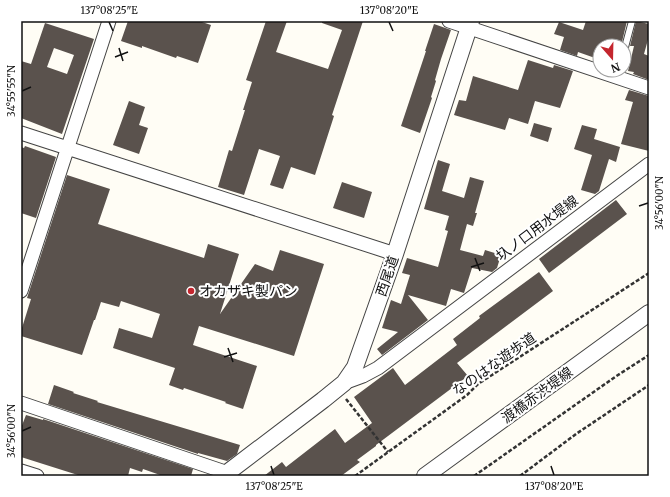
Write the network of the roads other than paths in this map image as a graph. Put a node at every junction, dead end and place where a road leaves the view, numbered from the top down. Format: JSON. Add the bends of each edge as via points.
{"nodes":[{"id":1,"x":109,"y":21,"type":"edge"},
{"id":2,"x":449,"y":21,"type":"edge"},
{"id":3,"x":632,"y":21,"type":"edge"},
{"id":4,"x":470,"y":24,"type":"edge"},
{"id":5,"x":627,"y":38,"type":"edge"},
{"id":6,"x":592,"y":64,"type":"edge"},
{"id":7,"x":628,"y":78,"type":"edge"},
{"id":8,"x":649,"y":88,"type":"edge"},
{"id":9,"x":21,"y":133,"type":"edge"},
{"id":10,"x":68,"y":148,"type":"junction"},
{"id":11,"x":649,"y":164,"type":"edge"},
{"id":12,"x":395,"y":254,"type":"junction"},
{"id":13,"x":21,"y":292,"type":"edge"},
{"id":14,"x":649,"y":313,"type":"edge"},
{"id":15,"x":344,"y":390,"type":"junction"},
{"id":16,"x":21,"y":403,"type":"edge"},
{"id":17,"x":21,"y":471,"type":"edge"},
{"id":18,"x":226,"y":474,"type":"edge"},
{"id":19,"x":37,"y":476,"type":"edge"},
{"id":20,"x":425,"y":476,"type":"edge"}],
"edges":[{"from":1,"to":10,"type":"street"},
{"from":2,"to":4,"type":"street"},
{"from":3,"to":5,"type":"lane"},
{"from":4,"to":6,"type":"street"},
{"from":4,"to":12,"type":"street","name":"西尾道"},
{"from":7,"to":8,"type":"street"},
{"from":9,"to":10,"type":"street"},
{"from":10,"to":12,"type":"street"},
{"from":10,"to":13,"type":"street"},
{"from":11,"to":15,"type":"street","name":"圦ノ口用水堤線","via":[[378,368]]},
{"from":12,"to":15,"type":"street","name":"西尾道","via":[[355,367]]},
{"from":14,"to":20,"type":"street","name":"渡橋赤渋堤線"},
{"from":15,"to":18,"type":"street","name":"西尾道"},
{"from":16,"to":18,"type":"street"},
{"from":17,"to":19,"type":"street"}]}
